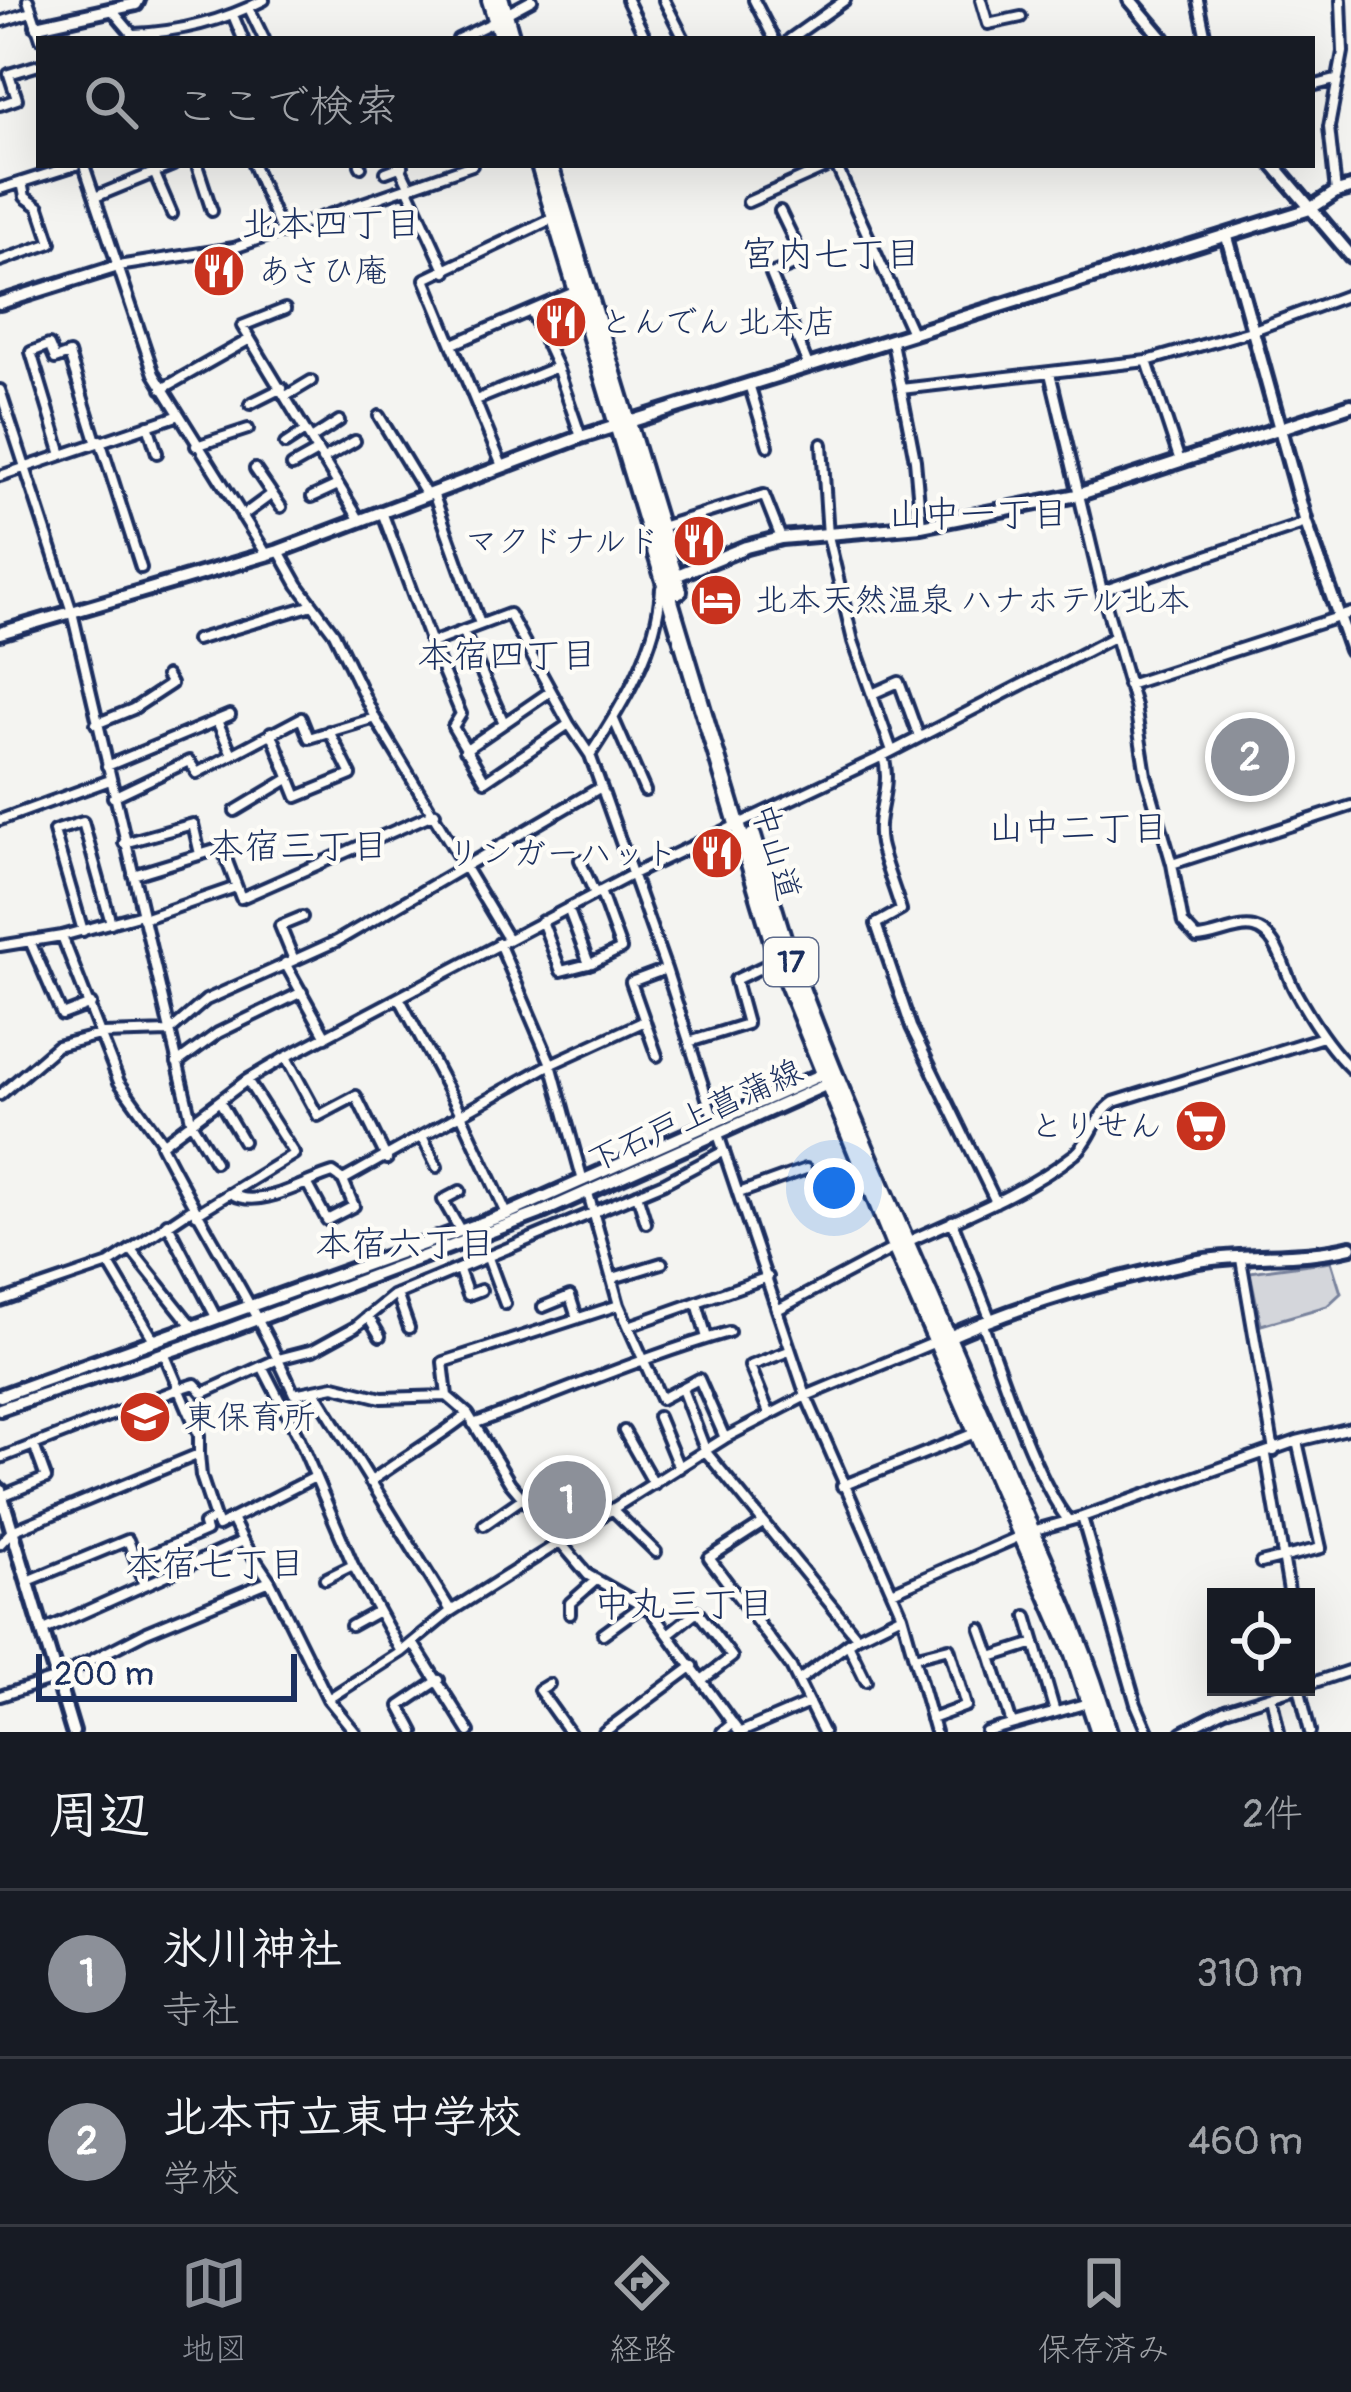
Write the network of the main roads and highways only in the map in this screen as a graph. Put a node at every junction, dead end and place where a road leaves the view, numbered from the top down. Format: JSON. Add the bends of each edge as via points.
{"nodes":[{"id":1,"x":139,"y":0,"type":"edge"},
{"id":2,"x":490,"y":0,"type":"edge"},
{"id":3,"x":1130,"y":0,"type":"edge"},
{"id":4,"x":501,"y":12,"type":"edge"},
{"id":5,"x":39,"y":33,"type":"edge"},
{"id":6,"x":1160,"y":36,"type":"edge"},
{"id":7,"x":540,"y":168,"type":"edge"},
{"id":8,"x":551,"y":168,"type":"edge"},
{"id":9,"x":1276,"y":168,"type":"edge"},
{"id":10,"x":1351,"y":188,"type":"edge"},
{"id":11,"x":1310,"y":209,"type":"junction"},
{"id":12,"x":1227,"y":237,"type":"junction"},
{"id":13,"x":1345,"y":242,"type":"edge"},
{"id":14,"x":1351,"y":256,"type":"edge"},
{"id":15,"x":118,"y":266,"type":"road end"},
{"id":16,"x":0,"y":303,"type":"edge"},
{"id":17,"x":1351,"y":405,"type":"edge"},
{"id":18,"x":623,"y":424,"type":"junction"},
{"id":19,"x":1278,"y":426,"type":"junction"},
{"id":20,"x":669,"y":575,"type":"junction"},
{"id":21,"x":1346,"y":615,"type":"edge"},
{"id":22,"x":0,"y":633,"type":"edge"},
{"id":23,"x":1351,"y":650,"type":"edge"},
{"id":24,"x":744,"y":821,"type":"junction"},
{"id":25,"x":829,"y":1078,"type":"junction"},
{"id":26,"x":511,"y":1218,"type":"junction"},
{"id":27,"x":1351,"y":1247,"type":"edge"},
{"id":28,"x":945,"y":1338,"type":"junction"},
{"id":29,"x":0,"y":1396,"type":"edge"},
{"id":30,"x":0,"y":1409,"type":"edge"},
{"id":31,"x":1,"y":1493,"type":"edge"},
{"id":32,"x":1027,"y":1533,"type":"junction"},
{"id":33,"x":73,"y":1732,"type":"edge"},
{"id":34,"x":1099,"y":1732,"type":"edge"},
{"id":35,"x":1110,"y":1732,"type":"edge"}],
"edges":[{"from":1,"to":5,"type":"main road"},
{"from":2,"to":4,"type":"highway"},
{"from":3,"to":6,"type":"main road"},
{"from":7,"to":18,"type":"highway","name":"中山道","number":"17"},
{"from":8,"to":18,"type":"highway","name":"中山道","number":"17"},
{"from":9,"to":11,"type":"main road"},
{"from":10,"to":11,"type":"main road"},
{"from":11,"to":12,"type":"main road"},
{"from":11,"to":13,"type":"main road"},
{"from":12,"to":18,"type":"main road"},
{"from":12,"to":19,"type":"main road"},
{"from":13,"to":14,"type":"main road"},
{"from":15,"to":16,"type":"main road"},
{"from":17,"to":19,"type":"main road"},
{"from":18,"to":20,"type":"highway","name":"中山道","number":"17"},
{"from":18,"to":20,"type":"highway","name":"中山道","number":"17","via":[[661,527]]},
{"from":18,"to":22,"type":"main road","via":[[273,553]]},
{"from":19,"to":20,"type":"main road","via":[[1077,495],[921,526],[781,538]]},
{"from":19,"to":21,"type":"main road","via":[[1306,523]]},
{"from":20,"to":24,"type":"highway","name":"中山道","number":"17"},
{"from":21,"to":23,"type":"main road"},
{"from":24,"to":25,"type":"highway","name":"中山道","number":"17"},
{"from":24,"to":25,"type":"highway","name":"中山道","number":"17","via":[[778,960]]},
{"from":25,"to":26,"type":"main road","name":"下石戸上菖蒲線"},
{"from":25,"to":28,"type":"highway","name":"中山道","number":"17"},
{"from":26,"to":29,"type":"main road","name":"下石戸上菖蒲線"},
{"from":26,"to":30,"type":"main road","name":"下石戸上菖蒲線"},
{"from":27,"to":28,"type":"main road","via":[[1196,1262],[1028,1305]]},
{"from":28,"to":32,"type":"highway","name":"中山道","number":"17"},
{"from":28,"to":32,"type":"highway","name":"中山道","number":"17","via":[[977,1432]]},
{"from":31,"to":33,"type":"main road"},
{"from":32,"to":34,"type":"highway","name":"中山道","number":"17"},
{"from":32,"to":35,"type":"highway","name":"中山道","number":"17"}]}
